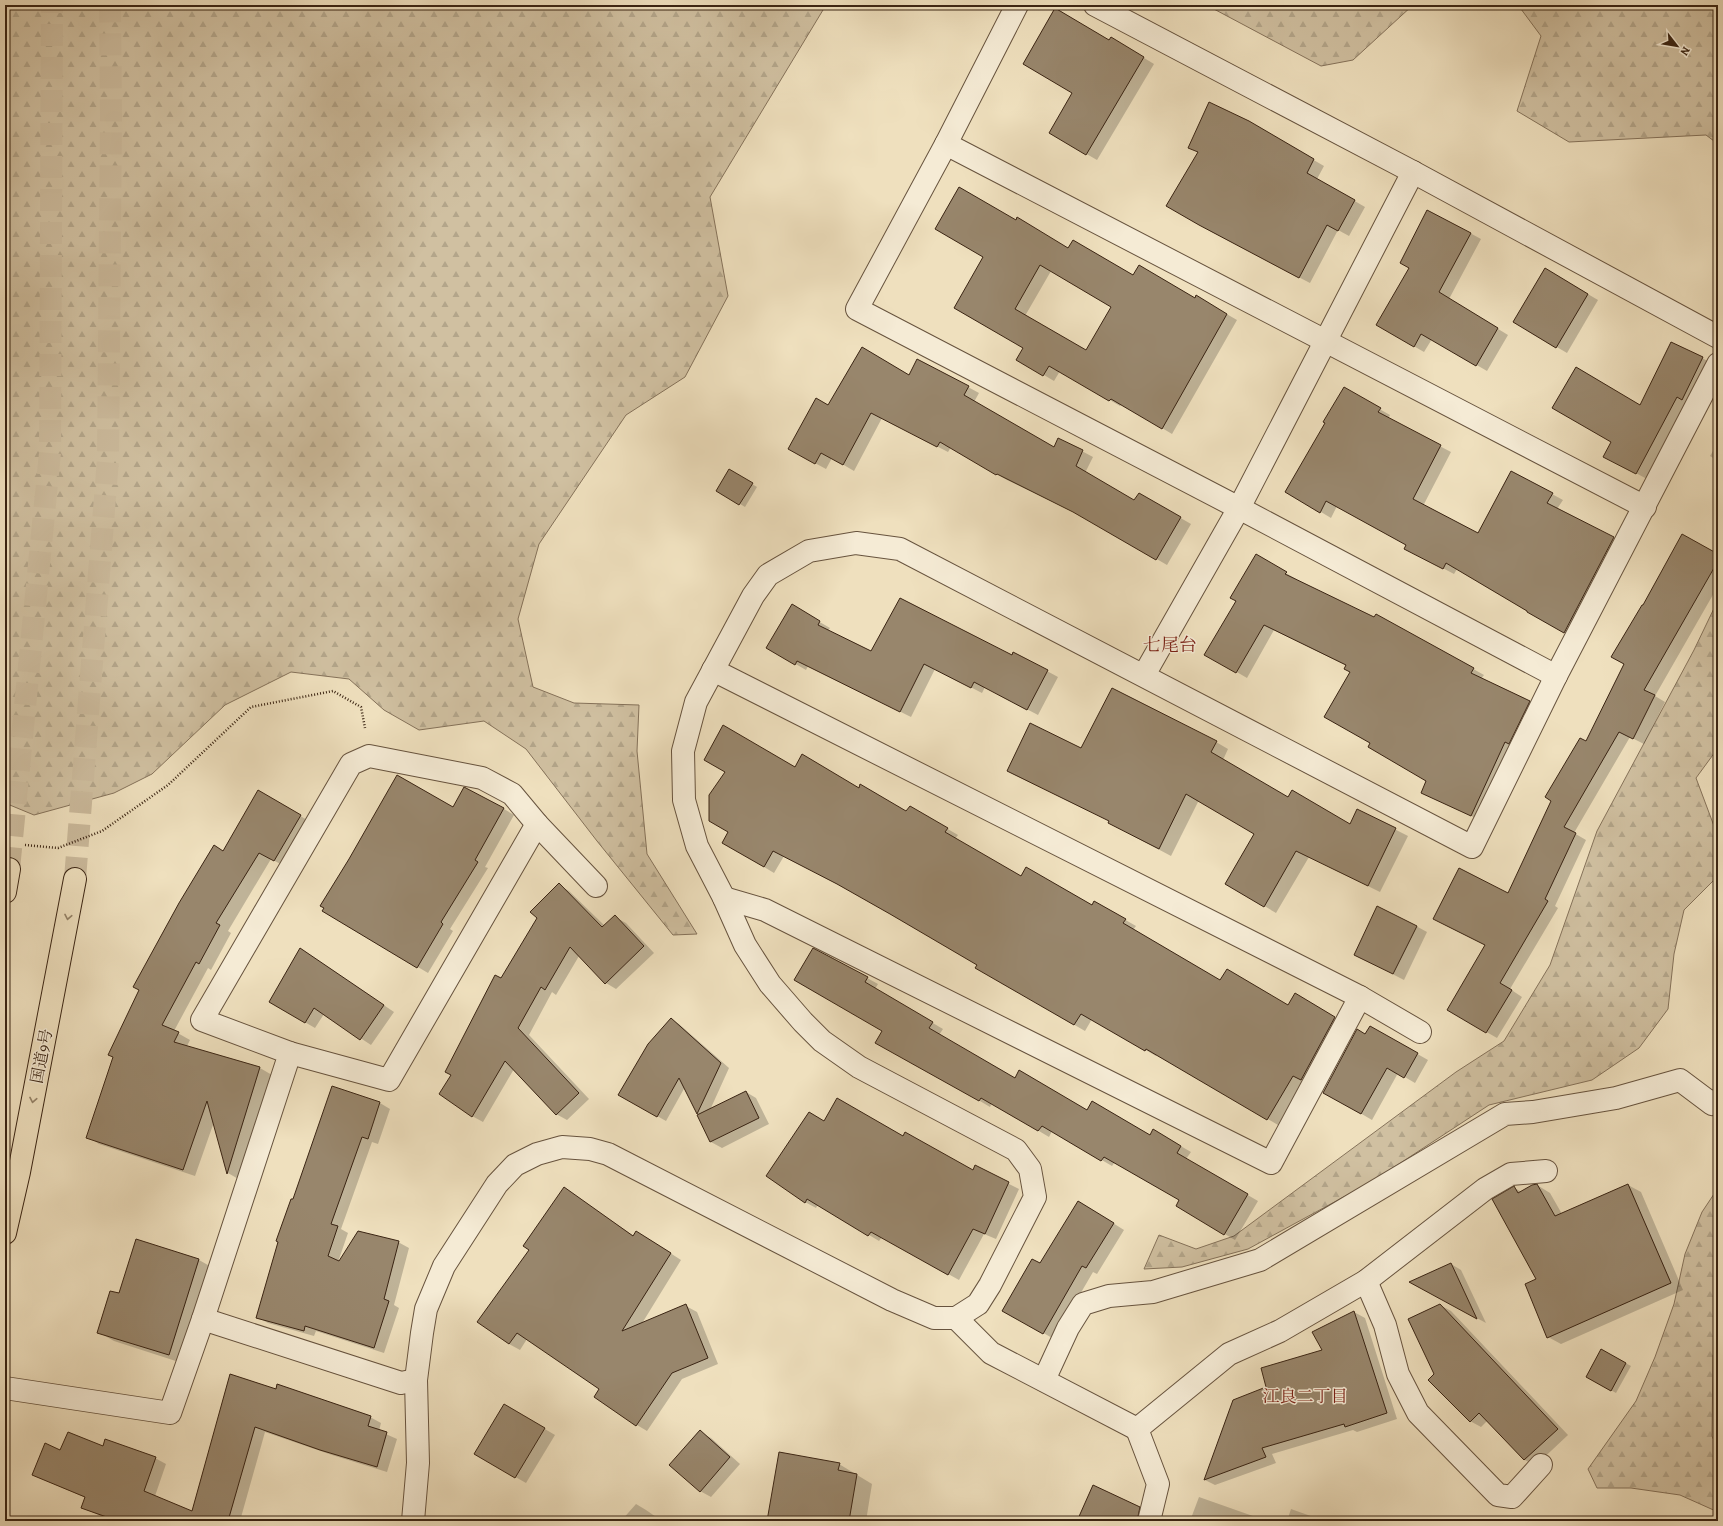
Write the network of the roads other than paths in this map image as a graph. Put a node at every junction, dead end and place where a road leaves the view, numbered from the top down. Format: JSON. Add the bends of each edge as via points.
{"nodes":[{"id":1,"x":1017,"y":5,"type":"edge"},
{"id":2,"x":1095,"y":5,"type":"edge"},
{"id":3,"x":946,"y":144,"type":"junction"},
{"id":4,"x":1413,"y":172,"type":"junction"},
{"id":5,"x":1718,"y":337,"type":"edge"},
{"id":6,"x":1326,"y":340,"type":"junction"},
{"id":7,"x":1718,"y":364,"type":"edge"},
{"id":8,"x":1645,"y":507,"type":"junction"},
{"id":9,"x":1239,"y":508,"type":"junction"},
{"id":10,"x":713,"y":670,"type":"junction"},
{"id":11,"x":1144,"y":675,"type":"junction"},
{"id":12,"x":1556,"y":676,"type":"junction"},
{"id":13,"x":537,"y":824,"type":"junction"},
{"id":14,"x":9,"y":869,"type":"dead end"},
{"id":15,"x":75,"y":879,"type":"tunnel mouth"},
{"id":16,"x":596,"y":886,"type":"dead end"},
{"id":17,"x":5,"y":892,"type":"edge"},
{"id":18,"x":724,"y":898,"type":"junction"},
{"id":19,"x":1360,"y":997,"type":"junction"},
{"id":20,"x":1420,"y":1032,"type":"dead end"},
{"id":21,"x":290,"y":1053,"type":"junction"},
{"id":22,"x":1718,"y":1100,"type":"edge"},
{"id":23,"x":1546,"y":1171,"type":"dead end"},
{"id":24,"x":5,"y":1233,"type":"edge"},
{"id":25,"x":1366,"y":1281,"type":"junction"},
{"id":26,"x":956,"y":1318,"type":"junction"},
{"id":27,"x":203,"y":1319,"type":"junction"},
{"id":28,"x":416,"y":1380,"type":"junction"},
{"id":29,"x":1044,"y":1380,"type":"junction"},
{"id":30,"x":5,"y":1388,"type":"edge"},
{"id":31,"x":1137,"y":1429,"type":"junction"},
{"id":32,"x":1541,"y":1465,"type":"dead end"},
{"id":33,"x":413,"y":1521,"type":"edge"},
{"id":34,"x":1149,"y":1521,"type":"edge"}],
"edges":[{"from":1,"to":3,"type":"street"},
{"from":2,"to":4,"type":"street"},
{"from":3,"to":6,"type":"street"},
{"from":3,"to":9,"type":"street","via":[[857,310]]},
{"from":4,"to":5,"type":"street"},
{"from":4,"to":6,"type":"street"},
{"from":6,"to":8,"type":"street"},
{"from":6,"to":9,"type":"street"},
{"from":7,"to":8,"type":"street"},
{"from":8,"to":12,"type":"street"},
{"from":9,"to":11,"type":"street"},
{"from":9,"to":12,"type":"street"},
{"from":10,"to":11,"type":"street","via":[[753,596],[768,575],[809,551],[856,543],[900,550]]},
{"from":10,"to":18,"type":"street","via":[[696,702],[683,751],[684,800],[697,846]]},
{"from":10,"to":19,"type":"street"},
{"from":11,"to":12,"type":"street","via":[[1472,847]]},
{"from":13,"to":16,"type":"street"},
{"from":13,"to":21,"type":"street","via":[[389,1080]]},
{"from":13,"to":21,"type":"street","via":[[512,794],[482,778],[369,756],[351,764],[202,1020]]},
{"from":14,"to":17,"type":"highway"},
{"from":15,"to":24,"type":"highway","name":"国道9号","one_way":true},
{"from":18,"to":19,"type":"street","via":[[765,910],[1271,1163]]},
{"from":18,"to":26,"type":"street","via":[[745,945],[770,984],[822,1040],[859,1067],[1016,1150],[1030,1169],[1035,1197],[978,1304]]},
{"from":19,"to":20,"type":"street"},
{"from":21,"to":27,"type":"street"},
{"from":22,"to":29,"type":"street","via":[[1712,1104],[1680,1080],[1616,1098],[1533,1112],[1505,1114],[1260,1260],[1153,1292],[1109,1296],[1083,1304],[1068,1328]]},
{"from":23,"to":25,"type":"street","via":[[1510,1174],[1485,1189]]},
{"from":25,"to":31,"type":"street","via":[[1280,1331],[1228,1354]]},
{"from":25,"to":32,"type":"street","via":[[1385,1325],[1398,1374],[1418,1413],[1498,1495],[1512,1497]]},
{"from":26,"to":28,"type":"street","via":[[934,1318],[892,1300],[608,1154],[590,1149],[562,1147],[537,1154],[515,1165],[497,1184],[444,1266],[426,1309]]},
{"from":26,"to":29,"type":"street","via":[[991,1353]]},
{"from":27,"to":28,"type":"street","via":[[401,1383]]},
{"from":27,"to":30,"type":"street","via":[[170,1413]]},
{"from":28,"to":33,"type":"street","via":[[418,1463]]},
{"from":29,"to":31,"type":"street"},
{"from":31,"to":34,"type":"street","via":[[1158,1484]]}]}
